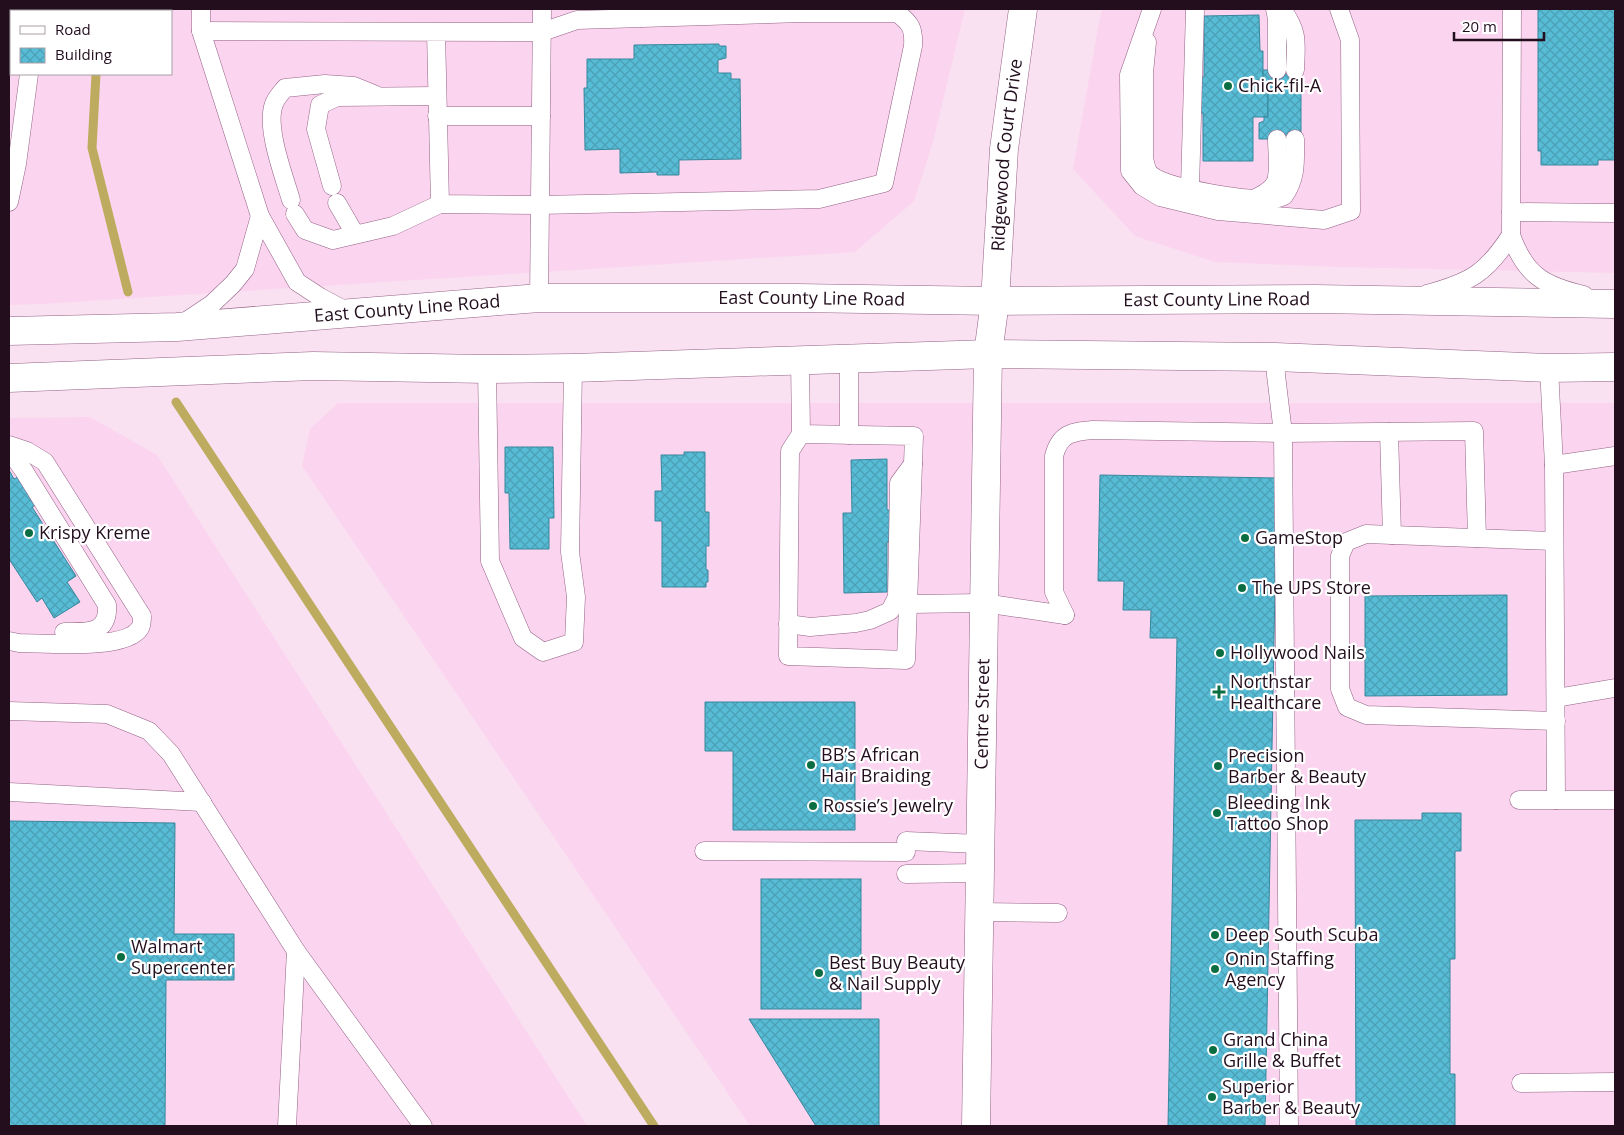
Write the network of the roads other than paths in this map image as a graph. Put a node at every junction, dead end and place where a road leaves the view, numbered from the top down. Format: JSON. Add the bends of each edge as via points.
{"nodes":[{"id":1,"x":200,"y":9,"type":"edge"},
{"id":2,"x":542,"y":9,"type":"edge"},
{"id":3,"x":1023,"y":9,"type":"edge"},
{"id":4,"x":1195,"y":9,"type":"edge"},
{"id":5,"x":1275,"y":9,"type":"edge"},
{"id":6,"x":1282,"y":9,"type":"edge"},
{"id":7,"x":1339,"y":9,"type":"edge"},
{"id":8,"x":1512,"y":9,"type":"edge"},
{"id":9,"x":1151,"y":10,"type":"edge"},
{"id":10,"x":201,"y":32,"type":"junction"},
{"id":11,"x":436,"y":32,"type":"junction"},
{"id":12,"x":542,"y":32,"type":"junction"},
{"id":13,"x":1277,"y":70,"type":"dead end"},
{"id":14,"x":1295,"y":70,"type":"dead end"},
{"id":15,"x":29,"y":75,"type":"edge"},
{"id":16,"x":376,"y":95,"type":"junction"},
{"id":17,"x":437,"y":96,"type":"junction"},
{"id":18,"x":437,"y":116,"type":"junction"},
{"id":19,"x":541,"y":116,"type":"junction"},
{"id":20,"x":1286,"y":139,"type":"dead end"},
{"id":21,"x":332,"y":186,"type":"dead end"},
{"id":22,"x":1190,"y":188,"type":"junction"},
{"id":23,"x":9,"y":202,"type":"edge"},
{"id":24,"x":337,"y":203,"type":"dead end"},
{"id":25,"x":440,"y":204,"type":"junction"},
{"id":26,"x":539,"y":205,"type":"junction"},
{"id":27,"x":1511,"y":212,"type":"junction"},
{"id":28,"x":1615,"y":213,"type":"edge"},
{"id":29,"x":260,"y":216,"type":"junction"},
{"id":30,"x":354,"y":234,"type":"junction"},
{"id":31,"x":1511,"y":235,"type":"junction"},
{"id":32,"x":539,"y":298,"type":"junction"},
{"id":33,"x":995,"y":301,"type":"junction"},
{"id":34,"x":1403,"y":301,"type":"junction"},
{"id":35,"x":1615,"y":303,"type":"edge"},
{"id":36,"x":351,"y":313,"type":"junction"},
{"id":37,"x":177,"y":327,"type":"junction"},
{"id":38,"x":9,"y":331,"type":"edge"},
{"id":39,"x":988,"y":354,"type":"junction"},
{"id":40,"x":1275,"y":357,"type":"junction"},
{"id":41,"x":849,"y":359,"type":"junction"},
{"id":42,"x":800,"y":361,"type":"junction"},
{"id":43,"x":1615,"y":367,"type":"edge"},
{"id":44,"x":573,"y":368,"type":"junction"},
{"id":45,"x":1549,"y":368,"type":"junction"},
{"id":46,"x":487,"y":369,"type":"junction"},
{"id":47,"x":9,"y":378,"type":"edge"},
{"id":48,"x":1390,"y":432,"type":"junction"},
{"id":49,"x":1283,"y":433,"type":"junction"},
{"id":50,"x":801,"y":434,"type":"junction"},
{"id":51,"x":849,"y":435,"type":"junction"},
{"id":52,"x":9,"y":444,"type":"edge"},
{"id":53,"x":9,"y":454,"type":"edge"},
{"id":54,"x":1615,"y":456,"type":"edge"},
{"id":55,"x":913,"y":464,"type":"junction"},
{"id":56,"x":1554,"y":465,"type":"junction"},
{"id":57,"x":1392,"y":535,"type":"junction"},
{"id":58,"x":1477,"y":538,"type":"junction"},
{"id":59,"x":1554,"y":540,"type":"junction"},
{"id":60,"x":984,"y":603,"type":"junction"},
{"id":61,"x":908,"y":604,"type":"junction"},
{"id":62,"x":788,"y":624,"type":"junction"},
{"id":63,"x":9,"y":634,"type":"edge"},
{"id":64,"x":9,"y":641,"type":"edge"},
{"id":65,"x":1615,"y":688,"type":"edge"},
{"id":66,"x":1556,"y":698,"type":"junction"},
{"id":67,"x":9,"y":711,"type":"edge"},
{"id":68,"x":1556,"y":721,"type":"junction"},
{"id":69,"x":9,"y":792,"type":"edge"},
{"id":70,"x":1519,"y":800,"type":"dead end"},
{"id":71,"x":1556,"y":800,"type":"junction"},
{"id":72,"x":1615,"y":800,"type":"edge"},
{"id":73,"x":202,"y":802,"type":"junction"},
{"id":74,"x":980,"y":844,"type":"junction"},
{"id":75,"x":704,"y":851,"type":"dead end"},
{"id":76,"x":980,"y":873,"type":"junction"},
{"id":77,"x":906,"y":874,"type":"dead end"},
{"id":78,"x":979,"y":912,"type":"junction"},
{"id":79,"x":1058,"y":913,"type":"dead end"},
{"id":80,"x":296,"y":950,"type":"junction"},
{"id":81,"x":1520,"y":1082,"type":"dead end"},
{"id":82,"x":1615,"y":1082,"type":"edge"},
{"id":83,"x":287,"y":1126,"type":"edge"},
{"id":84,"x":423,"y":1126,"type":"edge"},
{"id":85,"x":976,"y":1126,"type":"edge"},
{"id":86,"x":1289,"y":1126,"type":"edge"}],
"edges":[{"from":1,"to":10,"type":"lane"},
{"from":2,"to":12,"type":"lane"},
{"from":3,"to":33,"type":"main road","name":"Ridgewood Court Drive","via":[[1004,148]]},
{"from":4,"to":22,"type":"lane"},
{"from":5,"to":13,"type":"lane"},
{"from":6,"to":14,"type":"lane","via":[[1296,34]]},
{"from":7,"to":9,"type":"lane","via":[[1350,40],[1351,211],[1324,220],[1218,211],[1160,197],[1142,186],[1130,171],[1129,75]]},
{"from":8,"to":27,"type":"lane"},
{"from":9,"to":22,"type":"lane","via":[[1144,73],[1144,157],[1150,174],[1165,182]]},
{"from":10,"to":11,"type":"lane"},
{"from":10,"to":29,"type":"lane"},
{"from":11,"to":12,"type":"lane"},
{"from":11,"to":17,"type":"lane"},
{"from":12,"to":19,"type":"lane"},
{"from":12,"to":26,"type":"lane","via":[[577,20],[897,13],[908,21],[914,34],[884,183],[819,199]]},
{"from":15,"to":23,"type":"lane"},
{"from":16,"to":17,"type":"lane"},
{"from":16,"to":21,"type":"lane","via":[[337,97],[320,105],[316,129]]},
{"from":16,"to":30,"type":"lane","via":[[354,86],[324,84],[285,88],[272,107],[272,131],[293,207],[305,230],[333,240]]},
{"from":17,"to":18,"type":"lane"},
{"from":18,"to":19,"type":"lane"},
{"from":18,"to":25,"type":"lane"},
{"from":19,"to":26,"type":"lane"},
{"from":20,"to":22,"type":"lane","via":[[1276,182],[1256,198]]},
{"from":24,"to":30,"type":"lane"},
{"from":25,"to":26,"type":"lane"},
{"from":25,"to":30,"type":"lane","via":[[393,226]]},
{"from":26,"to":32,"type":"lane"},
{"from":27,"to":28,"type":"lane"},
{"from":27,"to":31,"type":"lane"},
{"from":29,"to":36,"type":"lane","via":[[297,282]]},
{"from":29,"to":37,"type":"lane","via":[[245,269],[212,304]]},
{"from":31,"to":34,"type":"lane","via":[[1490,264],[1469,280]]},
{"from":31,"to":35,"type":"lane","via":[[1528,269],[1540,279],[1565,291]]},
{"from":32,"to":33,"type":"main road","name":"East County Line Road"},
{"from":32,"to":36,"type":"main road","name":"East County Line Road"},
{"from":33,"to":34,"type":"main road","name":"East County Line Road"},
{"from":33,"to":39,"type":"main road","name":"Centre Street"},
{"from":34,"to":35,"type":"main road","name":"East County Line Road"},
{"from":36,"to":37,"type":"main road","name":"East County Line Road"},
{"from":37,"to":38,"type":"main road","name":"East County Line Road"},
{"from":39,"to":40,"type":"main road"},
{"from":39,"to":41,"type":"main road"},
{"from":39,"to":60,"type":"main road","name":"Centre Street"},
{"from":40,"to":45,"type":"main road"},
{"from":40,"to":49,"type":"lane"},
{"from":41,"to":42,"type":"main road"},
{"from":41,"to":51,"type":"lane"},
{"from":42,"to":44,"type":"main road"},
{"from":42,"to":50,"type":"lane"},
{"from":43,"to":45,"type":"main road"},
{"from":44,"to":46,"type":"main road"},
{"from":44,"to":46,"type":"lane","via":[[570,552],[576,597],[574,642],[543,652],[523,638],[490,562]]},
{"from":45,"to":56,"type":"lane"},
{"from":46,"to":47,"type":"main road","via":[[313,366]]},
{"from":48,"to":49,"type":"lane"},
{"from":48,"to":57,"type":"lane"},
{"from":48,"to":58,"type":"lane","via":[[1474,432]]},
{"from":49,"to":60,"type":"lane","via":[[1072,432],[1062,439],[1054,456],[1054,592],[1065,615]]},
{"from":49,"to":86,"type":"lane"},
{"from":50,"to":51,"type":"lane"},
{"from":50,"to":62,"type":"lane","via":[[790,451]]},
{"from":51,"to":55,"type":"lane","via":[[914,436]]},
{"from":52,"to":64,"type":"lane","via":[[45,462],[142,616],[140,628],[127,639],[100,644]]},
{"from":53,"to":63,"type":"lane","via":[[24,471],[104,597],[108,614],[103,625],[95,631]]},
{"from":54,"to":56,"type":"lane"},
{"from":55,"to":61,"type":"lane"},
{"from":55,"to":62,"type":"lane","via":[[899,483],[897,597],[890,611],[856,623],[810,627]]},
{"from":56,"to":59,"type":"lane"},
{"from":57,"to":58,"type":"lane"},
{"from":57,"to":68,"type":"lane","via":[[1366,534],[1346,542],[1340,556],[1340,689],[1347,707],[1366,715]]},
{"from":58,"to":59,"type":"lane"},
{"from":59,"to":66,"type":"lane"},
{"from":60,"to":61,"type":"lane"},
{"from":60,"to":74,"type":"main road","name":"Centre Street"},
{"from":61,"to":62,"type":"lane","via":[[906,660],[788,656]]},
{"from":65,"to":66,"type":"lane"},
{"from":66,"to":68,"type":"lane"},
{"from":67,"to":73,"type":"lane","via":[[107,714],[149,731],[171,754]]},
{"from":68,"to":71,"type":"lane"},
{"from":69,"to":73,"type":"lane"},
{"from":70,"to":71,"type":"lane"},
{"from":71,"to":72,"type":"lane"},
{"from":73,"to":80,"type":"lane"},
{"from":74,"to":75,"type":"lane"},
{"from":74,"to":76,"type":"main road","name":"Centre Street"},
{"from":76,"to":77,"type":"lane"},
{"from":76,"to":78,"type":"main road","name":"Centre Street"},
{"from":78,"to":79,"type":"lane"},
{"from":78,"to":85,"type":"main road","name":"Centre Street"},
{"from":80,"to":83,"type":"lane"},
{"from":80,"to":84,"type":"lane"},
{"from":81,"to":82,"type":"lane"}]}
